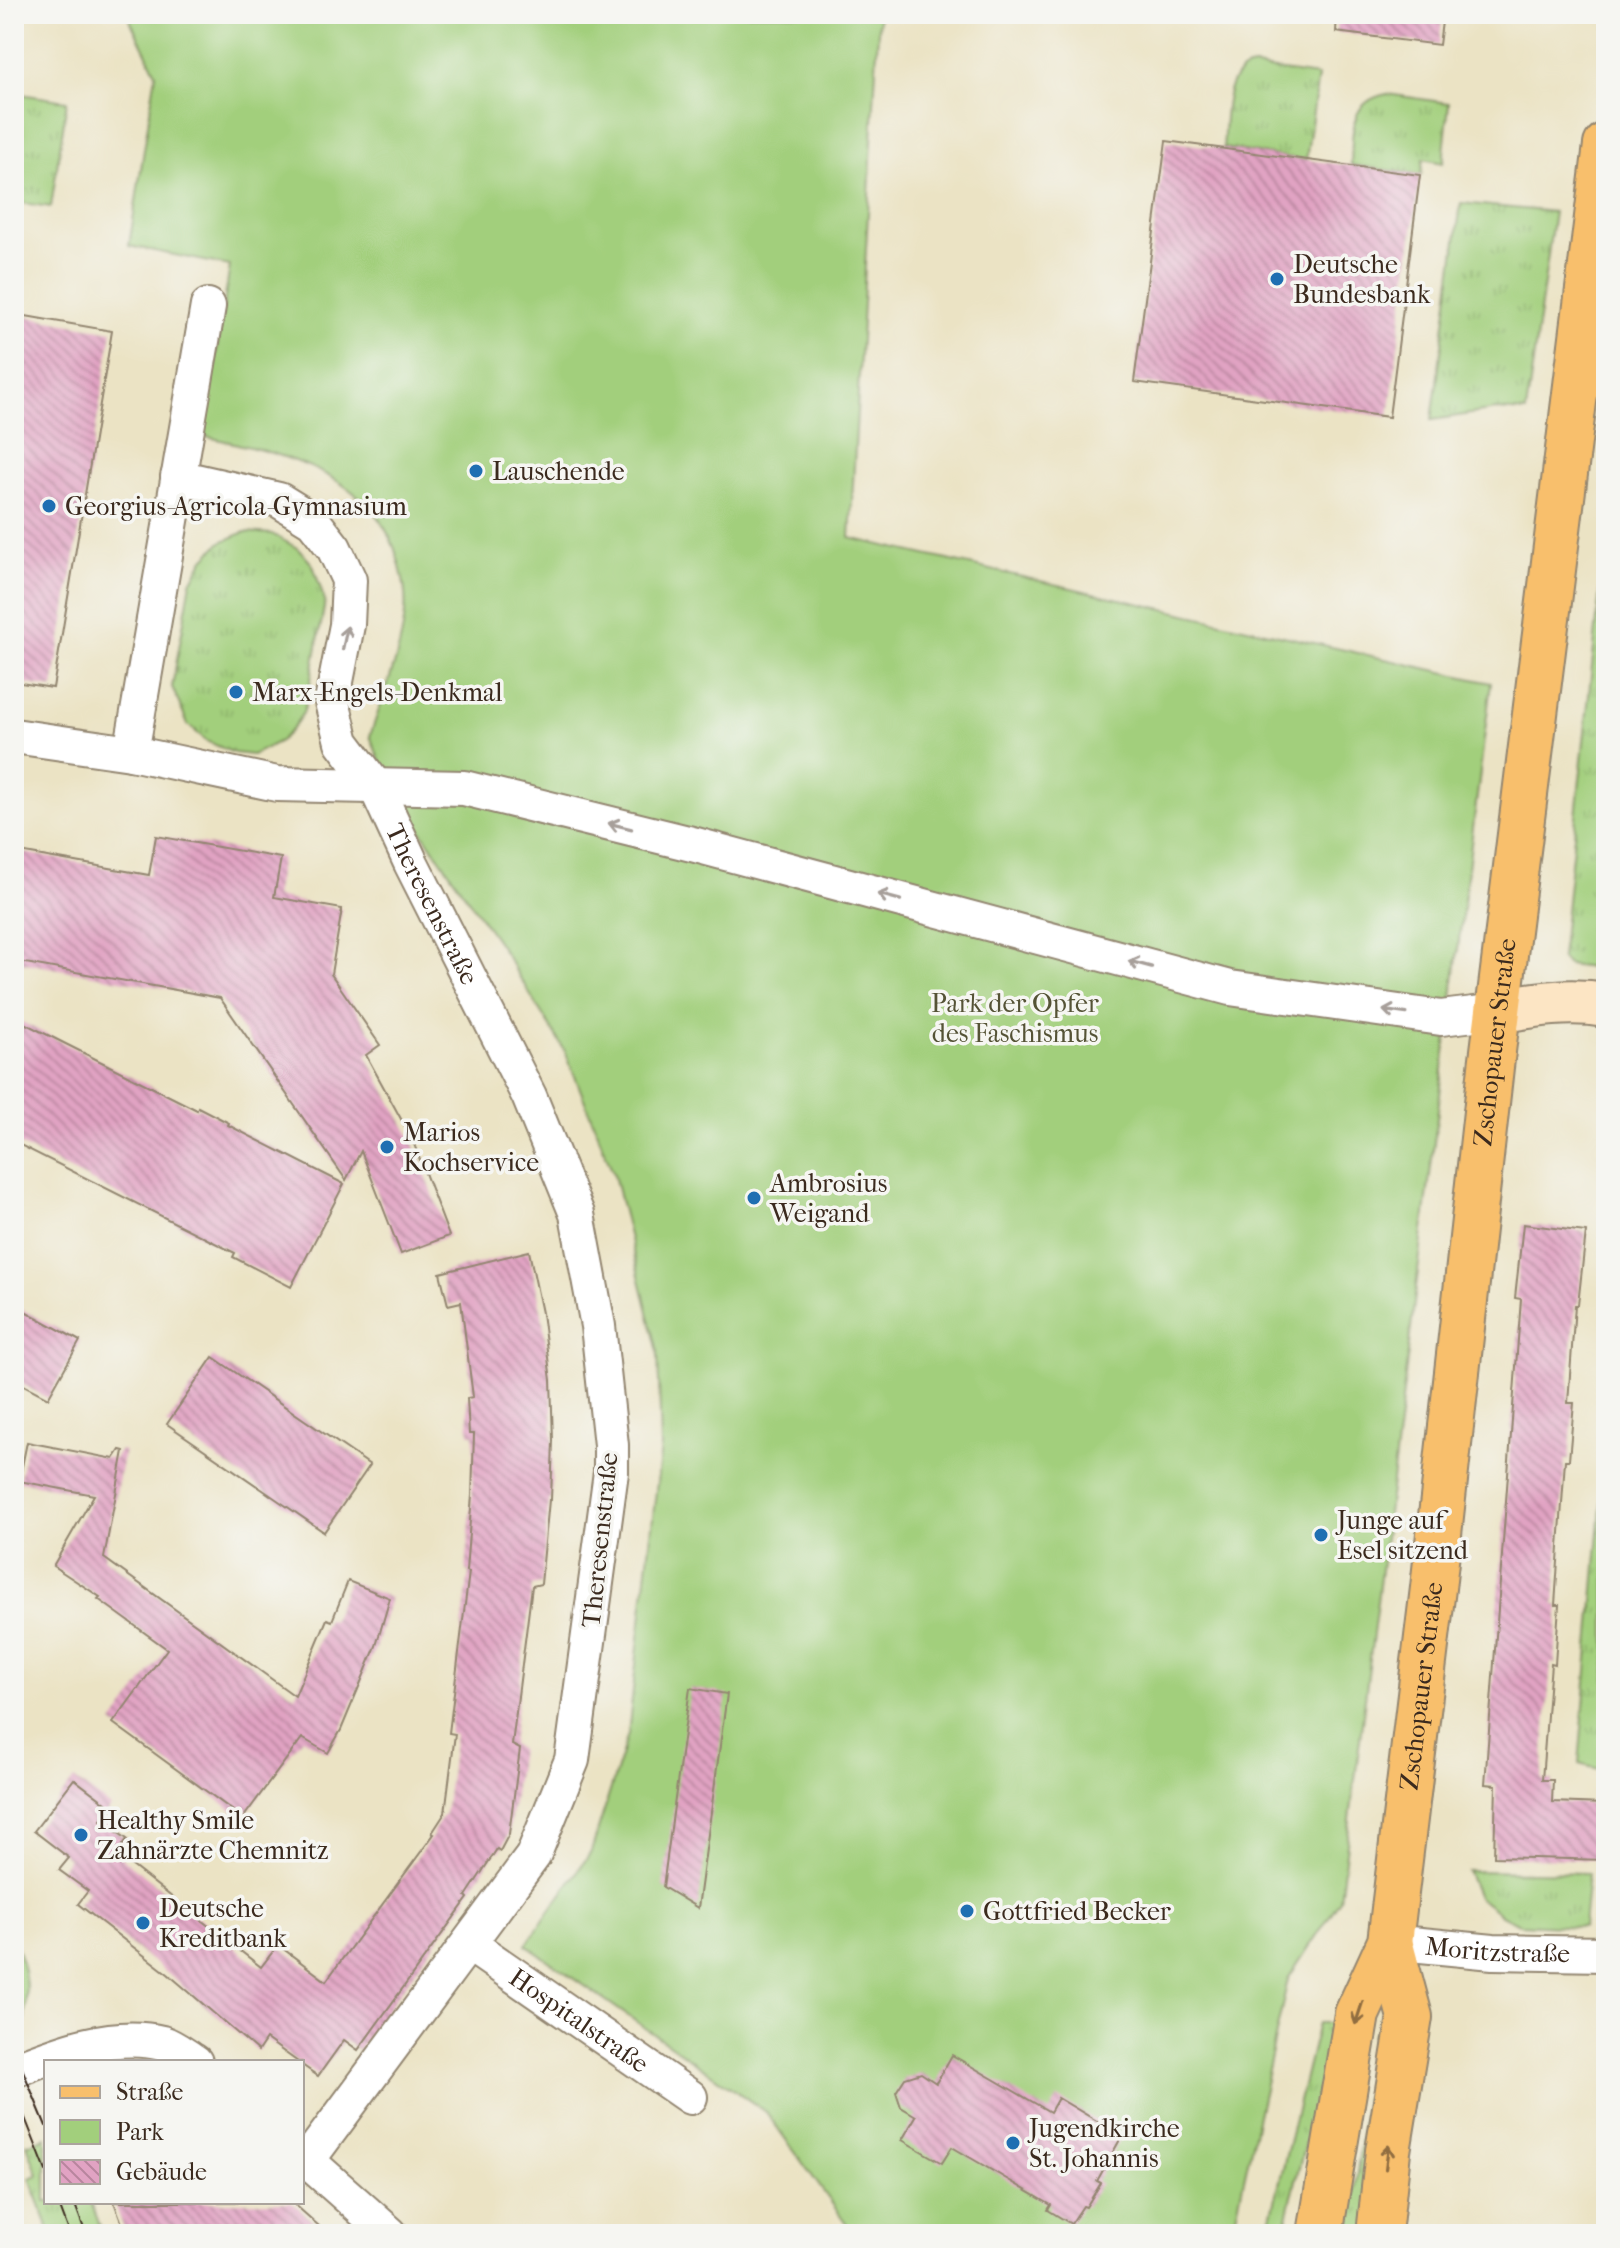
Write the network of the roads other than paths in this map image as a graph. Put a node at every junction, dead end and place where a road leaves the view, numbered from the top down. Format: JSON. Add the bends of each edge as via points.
{"nodes":[{"id":1,"x":1606,"y":145,"type":"edge"},
{"id":2,"x":208,"y":306,"type":"dead end"},
{"id":3,"x":178,"y":477,"type":"junction"},
{"id":4,"x":14,"y":736,"type":"edge"},
{"id":5,"x":131,"y":753,"type":"junction"},
{"id":6,"x":376,"y":787,"type":"junction"},
{"id":7,"x":1606,"y":1005,"type":"edge"},
{"id":8,"x":1499,"y":1011,"type":"junction"},
{"id":9,"x":1390,"y":1942,"type":"junction"},
{"id":10,"x":469,"y":1944,"type":"junction"},
{"id":11,"x":1606,"y":1954,"type":"edge"},
{"id":12,"x":192,"y":2060,"type":"edge"},
{"id":13,"x":14,"y":2070,"type":"edge"},
{"id":14,"x":690,"y":2097,"type":"dead end"},
{"id":15,"x":304,"y":2159,"type":"edge"},
{"id":16,"x":390,"y":2234,"type":"edge"},
{"id":17,"x":1320,"y":2234,"type":"edge"},
{"id":18,"x":1379,"y":2234,"type":"edge"}],
"edges":[{"from":1,"to":8,"type":"main road","name":"Zschopauer Straße"},
{"from":2,"to":3,"type":"street"},
{"from":3,"to":5,"type":"street"},
{"from":6,"to":3,"type":"street","one_way":true,"via":[[342,742],[332,702],[347,625],[349,580],[334,548],[313,521],[279,500]]},
{"from":4,"to":5,"type":"street"},
{"from":5,"to":6,"type":"street","via":[[277,784]]},
{"from":8,"to":6,"type":"street","one_way":true,"via":[[1441,1018],[1230,988],[464,788]]},
{"from":6,"to":10,"type":"street","name":"Theresenstraße","via":[[529,1096],[577,1214],[598,1326],[611,1445],[572,1760],[533,1856]]},
{"from":7,"to":8,"type":"street","via":[[1577,1001]]},
{"from":8,"to":9,"type":"main road","name":"Zschopauer Straße"},
{"from":9,"to":11,"type":"street","name":"Moritzstraße","via":[[1493,1952]]},
{"from":9,"to":17,"type":"main road","name":"Zschopauer Straße","one_way":true,"via":[[1357,2014]]},
{"from":18,"to":9,"type":"main road","name":"Zschopauer Straße","one_way":true,"via":[[1410,2017]]},
{"from":10,"to":14,"type":"street","name":"Hospitalstraße"},
{"from":10,"to":15,"type":"street","name":"Theresenstraße"},
{"from":12,"to":13,"type":"street","via":[[165,2044],[113,2040]]},
{"from":15,"to":16,"type":"street"}]}
